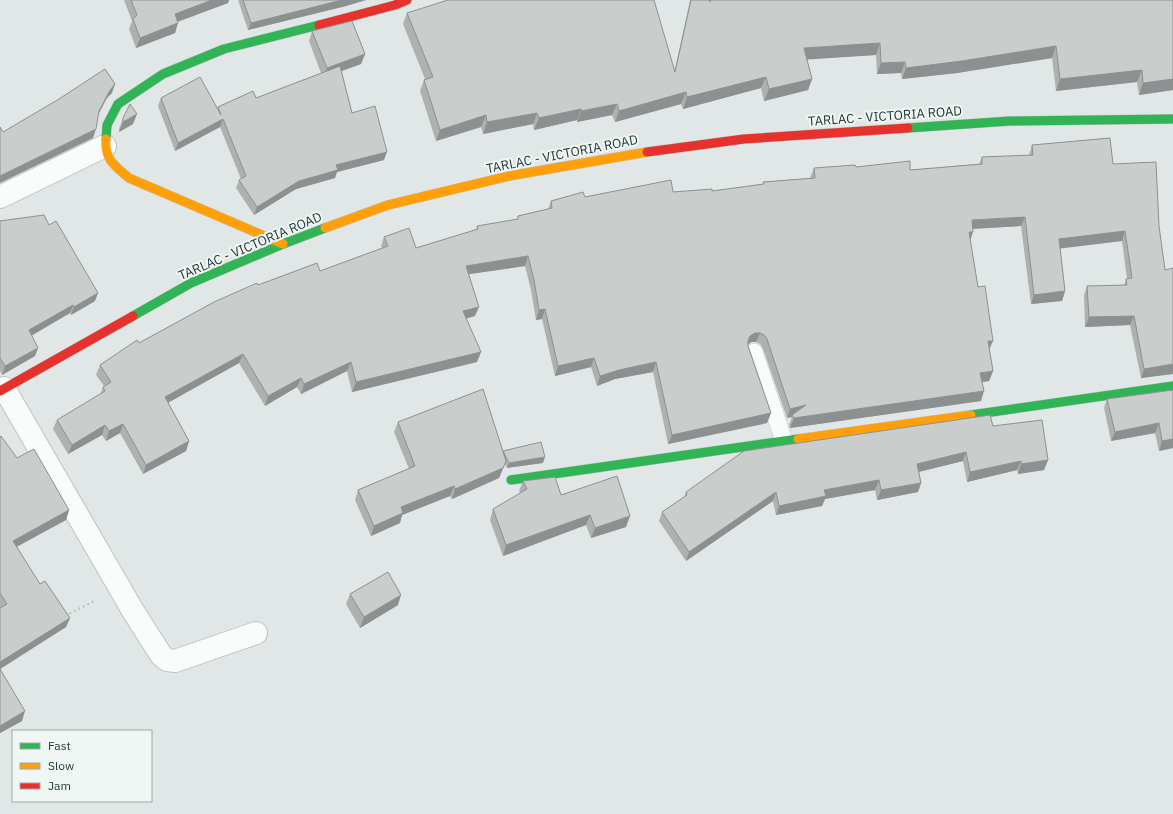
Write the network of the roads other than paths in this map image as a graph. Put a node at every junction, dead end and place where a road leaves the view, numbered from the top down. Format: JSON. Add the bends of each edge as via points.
{"nodes":[{"id":1,"x":407,"y":0,"type":"edge"},
{"id":2,"x":1173,"y":120,"type":"edge"},
{"id":3,"x":105,"y":146,"type":"junction"},
{"id":4,"x":0,"y":197,"type":"edge"},
{"id":5,"x":283,"y":244,"type":"junction"},
{"id":6,"x":754,"y":352,"type":"dead end"},
{"id":7,"x":1173,"y":386,"type":"edge"},
{"id":8,"x":2,"y":389,"type":"edge"},
{"id":9,"x":784,"y":441,"type":"junction"},
{"id":10,"x":511,"y":480,"type":"dead end"},
{"id":11,"x":256,"y":633,"type":"dead end"}],
"edges":[{"from":1,"to":3,"type":"street","via":[[349,18],[224,49],[163,74],[118,104],[107,125]]},
{"from":2,"to":5,"type":"street","name":"TARLAC - VICTORIA ROAD","via":[[1010,121],[744,139],[637,153],[509,176],[388,205]]},
{"from":3,"to":4,"type":"street"},
{"from":3,"to":5,"type":"street","via":[[111,163],[129,178]]},
{"from":5,"to":8,"type":"street","name":"TARLAC - VICTORIA ROAD","via":[[191,283]]},
{"from":6,"to":9,"type":"lane"},
{"from":7,"to":9,"type":"street"},
{"from":8,"to":11,"type":"street","via":[[161,655],[167,660],[175,661]]},
{"from":9,"to":10,"type":"street"}]}
